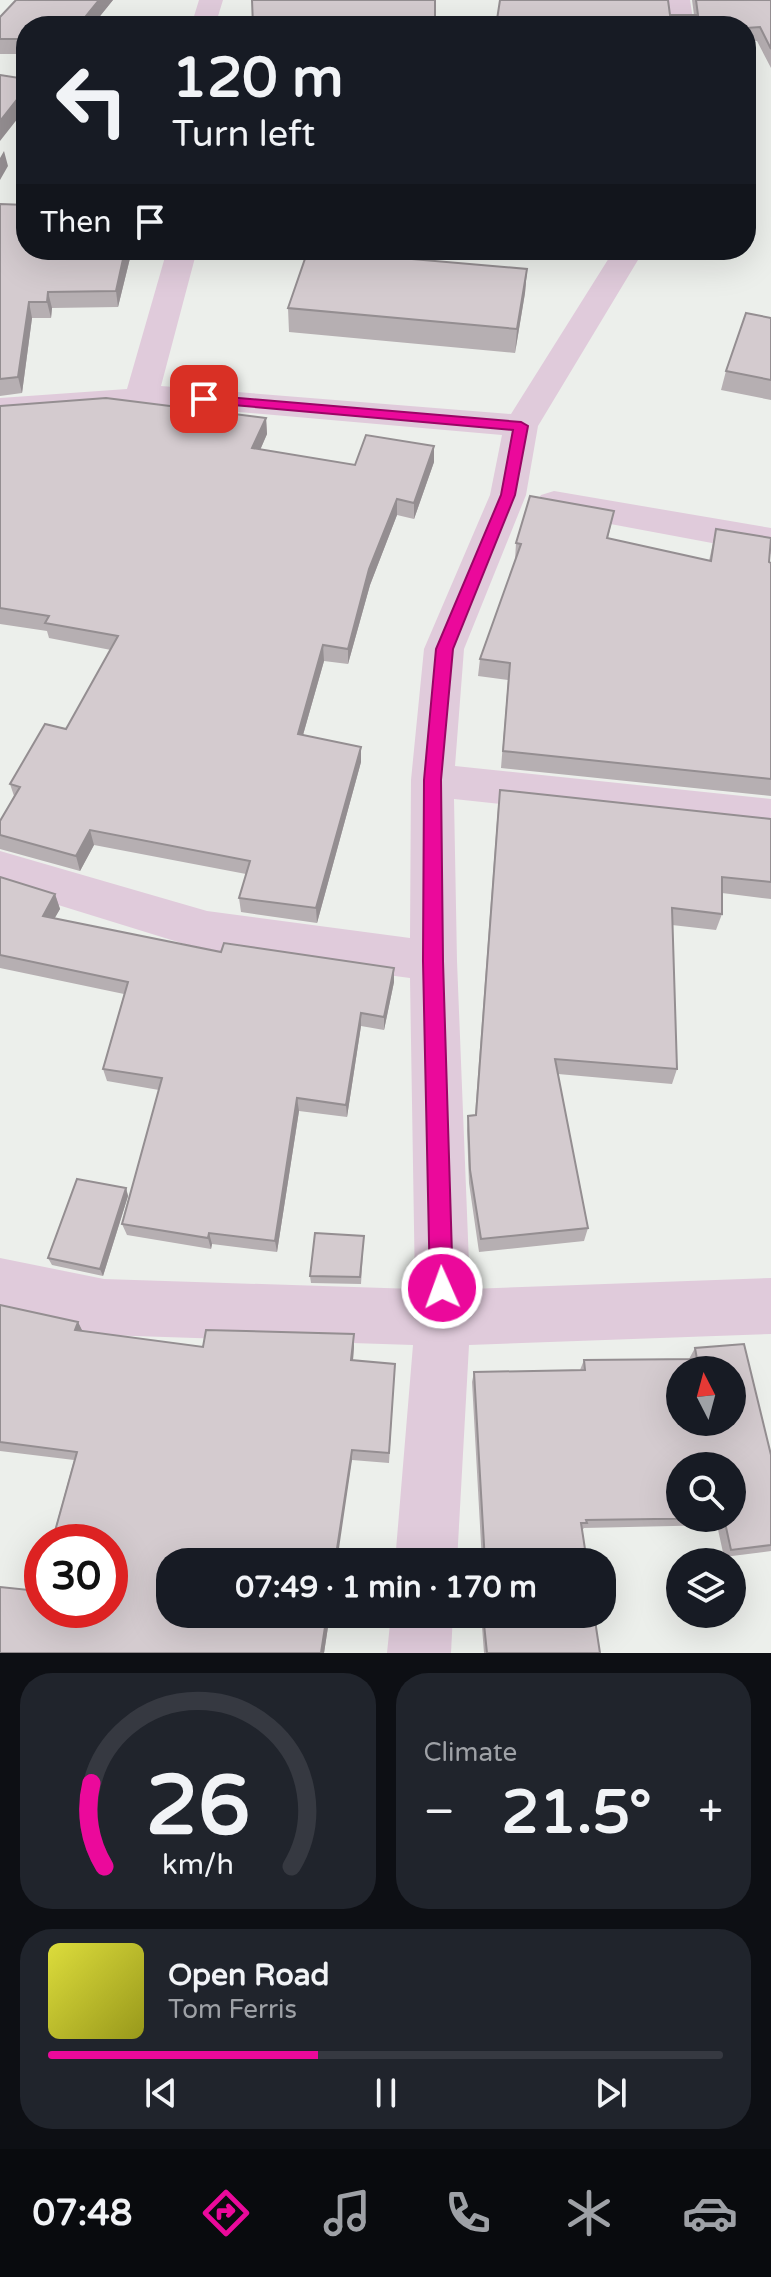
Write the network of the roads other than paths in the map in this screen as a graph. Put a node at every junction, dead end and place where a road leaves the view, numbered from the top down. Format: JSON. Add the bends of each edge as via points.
{"nodes":[{"id":1,"x":179,"y":260,"type":"edge"},
{"id":2,"x":623,"y":260,"type":"edge"},
{"id":3,"x":141,"y":399,"type":"junction"},
{"id":4,"x":0,"y":409,"type":"edge"},
{"id":5,"x":521,"y":426,"type":"junction"},
{"id":6,"x":508,"y":495,"type":"junction"},
{"id":7,"x":771,"y":541,"type":"edge"},
{"id":8,"x":432,"y":780,"type":"junction"},
{"id":9,"x":771,"y":816,"type":"edge"},
{"id":10,"x":0,"y":869,"type":"edge"},
{"id":11,"x":433,"y":961,"type":"junction"},
{"id":12,"x":0,"y":1285,"type":"edge"},
{"id":13,"x":771,"y":1306,"type":"edge"},
{"id":14,"x":443,"y":1318,"type":"junction"},
{"id":15,"x":427,"y":1548,"type":"edge"},
{"id":16,"x":421,"y":1628,"type":"edge"},
{"id":17,"x":419,"y":1653,"type":"edge"}],
"edges":[{"from":1,"to":3,"type":"street"},
{"from":2,"to":5,"type":"street"},
{"from":3,"to":4,"type":"street"},
{"from":3,"to":5,"type":"street","via":[[172,396]]},
{"from":5,"to":6,"type":"street"},
{"from":6,"to":7,"type":"street"},
{"from":6,"to":8,"type":"street","via":[[444,649]]},
{"from":8,"to":9,"type":"street"},
{"from":8,"to":11,"type":"street"},
{"from":10,"to":11,"type":"street","via":[[207,931]]},
{"from":11,"to":14,"type":"street"},
{"from":12,"to":14,"type":"street","via":[[104,1307]]},
{"from":13,"to":14,"type":"street"},
{"from":14,"to":15,"type":"street"},
{"from":16,"to":17,"type":"street"}]}
